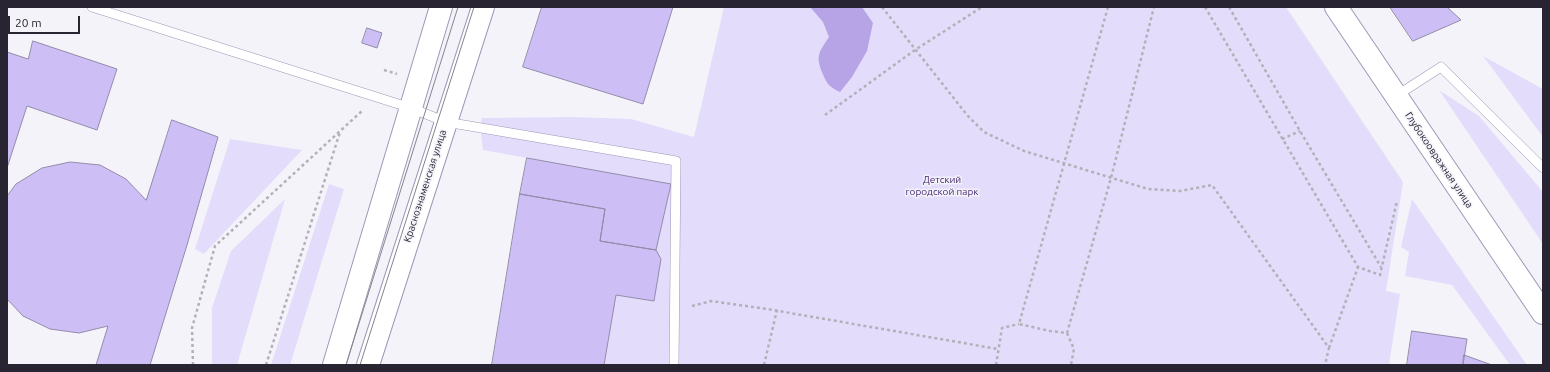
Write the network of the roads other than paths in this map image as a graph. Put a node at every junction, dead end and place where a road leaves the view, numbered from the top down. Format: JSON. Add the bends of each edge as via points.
{"nodes":[{"id":1,"x":92,"y":7,"type":"edge"},
{"id":2,"x":442,"y":7,"type":"edge"},
{"id":3,"x":483,"y":7,"type":"edge"},
{"id":4,"x":1336,"y":7,"type":"edge"},
{"id":5,"x":1396,"y":96,"type":"junction"},
{"id":6,"x":411,"y":108,"type":"junction"},
{"id":7,"x":446,"y":122,"type":"junction"},
{"id":8,"x":1543,"y":168,"type":"edge"},
{"id":9,"x":1543,"y":313,"type":"edge"},
{"id":10,"x":334,"y":365,"type":"edge"},
{"id":11,"x":368,"y":365,"type":"edge"},
{"id":12,"x":674,"y":365,"type":"edge"}],
"edges":[{"from":1,"to":6,"type":"lane"},
{"from":2,"to":6,"type":"main road"},
{"from":3,"to":7,"type":"main road","name":"Краснознаменская улица"},
{"from":4,"to":5,"type":"main road","name":"Глубокоовражная улица"},
{"from":5,"to":8,"type":"lane","via":[[1441,67]]},
{"from":5,"to":9,"type":"main road","name":"Глубокоовражная улица"},
{"from":6,"to":7,"type":"lane"},
{"from":6,"to":10,"type":"main road"},
{"from":7,"to":11,"type":"main road","name":"Краснознаменская улица"},
{"from":7,"to":12,"type":"lane","via":[[676,161]]}]}
